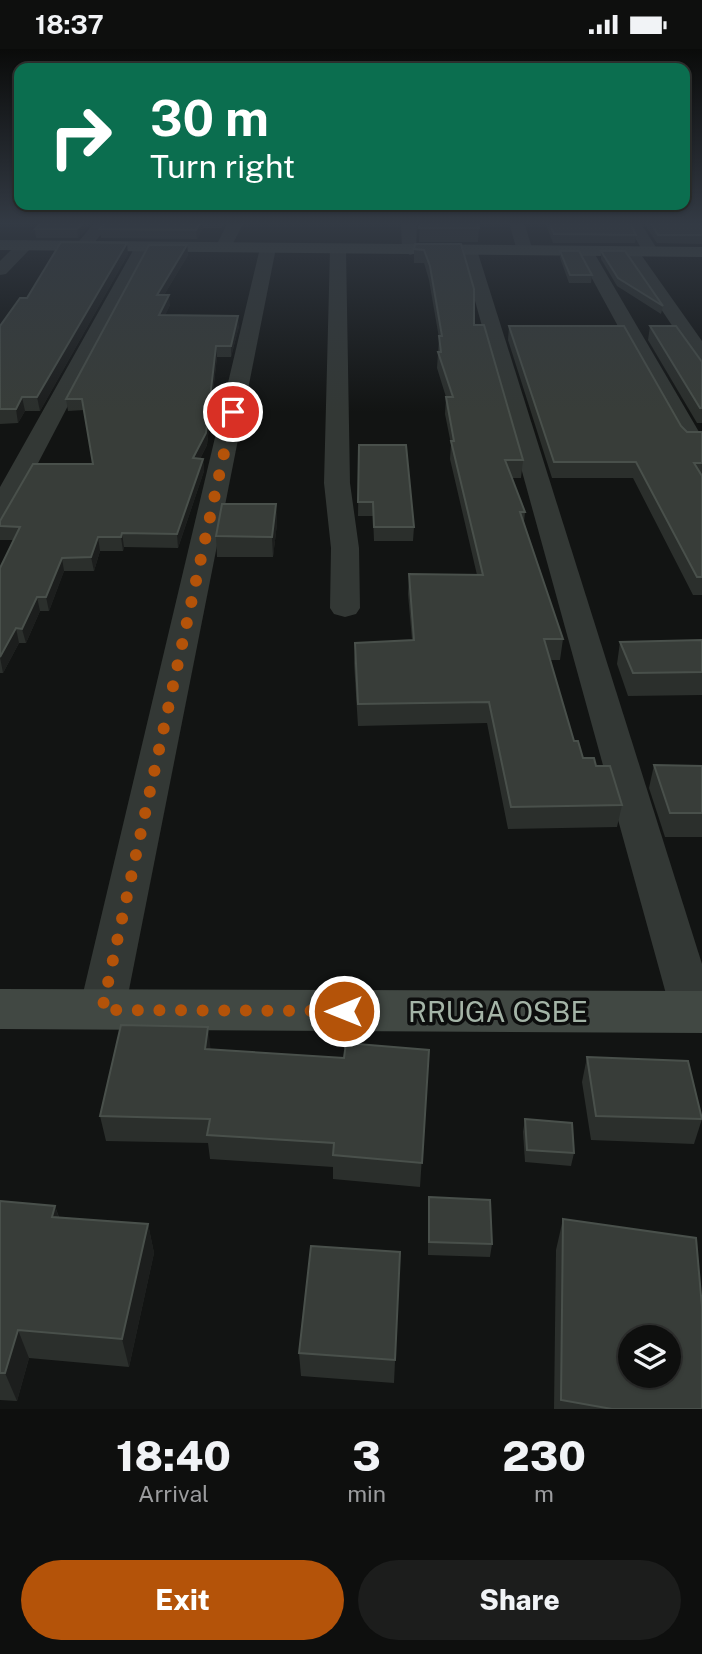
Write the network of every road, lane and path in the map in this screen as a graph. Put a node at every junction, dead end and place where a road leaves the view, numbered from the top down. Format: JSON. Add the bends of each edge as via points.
{"nodes":[{"id":1,"x":122,"y":285,"type":"edge"},
{"id":2,"x":260,"y":285,"type":"edge"},
{"id":3,"x":338,"y":285,"type":"edge"},
{"id":4,"x":480,"y":285,"type":"edge"},
{"id":5,"x":605,"y":285,"type":"edge"},
{"id":6,"x":654,"y":285,"type":"edge"},
{"id":7,"x":702,"y":356,"type":"edge"},
{"id":8,"x":692,"y":440,"type":"edge"},
{"id":9,"x":0,"y":511,"type":"edge"},
{"id":10,"x":345,"y":608,"type":"dead end"},
{"id":11,"x":0,"y":1009,"type":"edge"},
{"id":12,"x":102,"y":1010,"type":"junction"},
{"id":13,"x":698,"y":1012,"type":"edge"}],
"edges":[{"from":1,"to":9,"type":"street"},
{"from":2,"to":12,"type":"street"},
{"from":3,"to":10,"type":"street","via":[[337,483],[345,548]]},
{"from":4,"to":13,"type":"street"},
{"from":5,"to":8,"type":"street"},
{"from":6,"to":7,"type":"street"},
{"from":11,"to":12,"type":"street","name":"RRUGA OSBE"},
{"from":12,"to":13,"type":"street","name":"RRUGA OSBE"}]}
